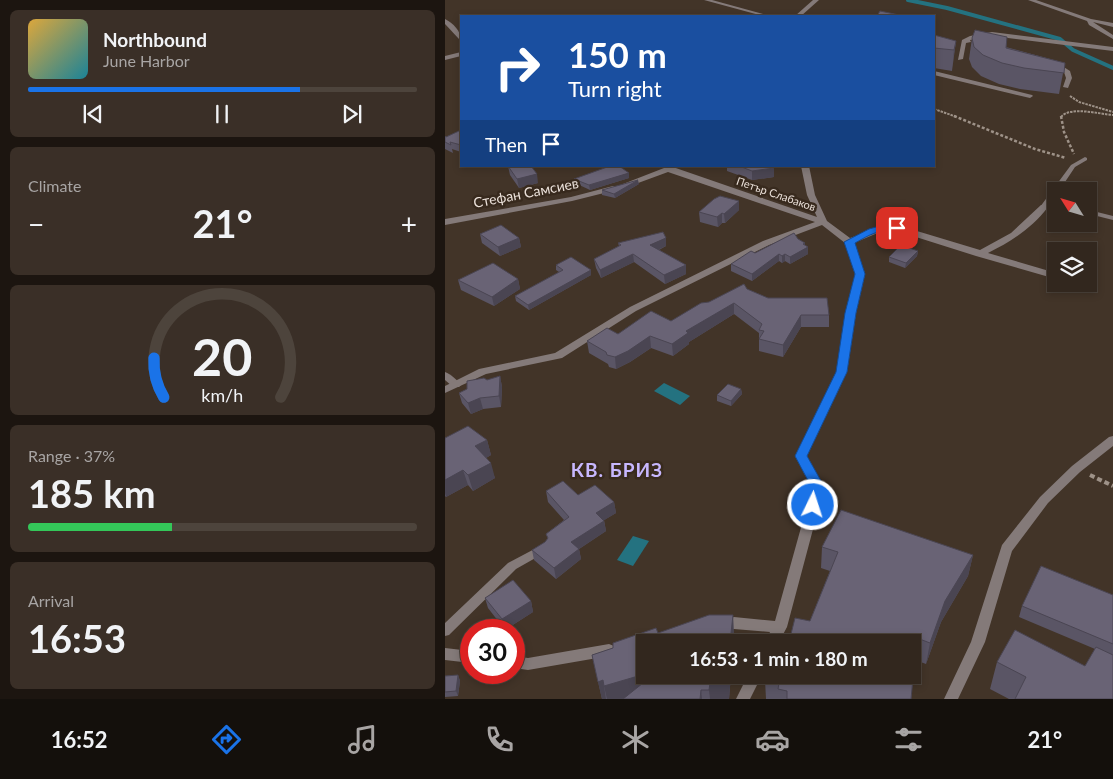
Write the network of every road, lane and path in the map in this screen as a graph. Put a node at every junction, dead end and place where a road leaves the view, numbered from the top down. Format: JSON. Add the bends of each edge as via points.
{"nodes":[{"id":1,"x":706,"y":0,"type":"edge"},
{"id":2,"x":815,"y":0,"type":"edge"},
{"id":3,"x":1031,"y":0,"type":"edge"},
{"id":4,"x":764,"y":15,"type":"edge"},
{"id":5,"x":798,"y":15,"type":"edge"},
{"id":6,"x":1090,"y":20,"type":"junction"},
{"id":7,"x":445,"y":21,"type":"edge"},
{"id":8,"x":1113,"y":25,"type":"edge"},
{"id":9,"x":1113,"y":36,"type":"edge"},
{"id":10,"x":460,"y":37,"type":"edge"},
{"id":11,"x":964,"y":41,"type":"junction"},
{"id":12,"x":980,"y":43,"type":"edge"},
{"id":13,"x":1113,"y":49,"type":"edge"},
{"id":14,"x":460,"y":54,"type":"edge"},
{"id":15,"x":445,"y":58,"type":"edge"},
{"id":16,"x":960,"y":59,"type":"dead end"},
{"id":17,"x":1044,"y":59,"type":"edge"},
{"id":18,"x":935,"y":73,"type":"edge"},
{"id":19,"x":1066,"y":87,"type":"joint"},
{"id":20,"x":1030,"y":96,"type":"dead end"},
{"id":21,"x":935,"y":109,"type":"edge"},
{"id":22,"x":1113,"y":114,"type":"edge"},
{"id":23,"x":1085,"y":159,"type":"dead end"},
{"id":24,"x":805,"y":167,"type":"edge"},
{"id":25,"x":667,"y":168,"type":"edge"},
{"id":26,"x":1044,"y":207,"type":"junction"},
{"id":27,"x":1047,"y":207,"type":"edge"},
{"id":28,"x":1097,"y":214,"type":"edge"},
{"id":29,"x":1113,"y":218,"type":"edge"},
{"id":30,"x":445,"y":222,"type":"edge"},
{"id":31,"x":823,"y":222,"type":"junction"},
{"id":32,"x":849,"y":242,"type":"junction"},
{"id":33,"x":979,"y":254,"type":"junction"},
{"id":34,"x":1047,"y":273,"type":"edge"},
{"id":35,"x":445,"y":375,"type":"edge"},
{"id":36,"x":456,"y":385,"type":"junction"},
{"id":37,"x":445,"y":390,"type":"edge"},
{"id":38,"x":1113,"y":440,"type":"edge"},
{"id":39,"x":1076,"y":469,"type":"junction"},
{"id":40,"x":1113,"y":486,"type":"edge"},
{"id":41,"x":543,"y":548,"type":"edge"},
{"id":42,"x":780,"y":626,"type":"junction"},
{"id":43,"x":705,"y":628,"type":"edge"},
{"id":44,"x":445,"y":630,"type":"edge"},
{"id":45,"x":776,"y":634,"type":"edge"},
{"id":46,"x":619,"y":646,"type":"edge"},
{"id":47,"x":445,"y":654,"type":"edge"},
{"id":48,"x":460,"y":656,"type":"edge"},
{"id":49,"x":525,"y":664,"type":"edge"},
{"id":50,"x":750,"y":684,"type":"edge"},
{"id":51,"x":743,"y":699,"type":"edge"},
{"id":52,"x":951,"y":699,"type":"edge"}],
"edges":[{"from":1,"to":4,"type":"lane"},
{"from":2,"to":5,"type":"street"},
{"from":3,"to":6,"type":"street"},
{"from":6,"to":8,"type":"street"},
{"from":6,"to":9,"type":"street","via":[[1097,29]]},
{"from":7,"to":10,"type":"street"},
{"from":11,"to":12,"type":"lane"},
{"from":11,"to":13,"type":"lane","via":[[992,34]]},
{"from":11,"to":16,"type":"lane"},
{"from":14,"to":15,"type":"lane"},
{"from":17,"to":19,"type":"lane","via":[[1067,71]]},
{"from":18,"to":20,"type":"lane"},
{"from":19,"to":22,"type":"path","via":[[1067,94],[1079,102]]},
{"from":21,"to":22,"type":"path","via":[[1035,149],[1074,160],[1061,116],[1075,112]]},
{"from":23,"to":26,"type":"lane","via":[[1073,166]]},
{"from":24,"to":31,"type":"street","via":[[811,195]]},
{"from":25,"to":30,"type":"street","name":"Стефан Самсиев","via":[[572,199]]},
{"from":25,"to":31,"type":"street","name":"Петър Слабаков"},
{"from":26,"to":27,"type":"lane"},
{"from":26,"to":33,"type":"street","via":[[1012,238]]},
{"from":28,"to":29,"type":"lane"},
{"from":31,"to":32,"type":"street"},
{"from":31,"to":36,"type":"street","via":[[766,243],[633,310],[558,356],[483,372]]},
{"from":32,"to":33,"type":"street","via":[[872,231],[897,228]]},
{"from":32,"to":42,"type":"street","via":[[860,274],[842,372],[801,456],[818,488]]},
{"from":33,"to":34,"type":"street"},
{"from":35,"to":36,"type":"lane"},
{"from":36,"to":37,"type":"street"},
{"from":38,"to":39,"type":"street"},
{"from":39,"to":40,"type":"path"},
{"from":39,"to":52,"type":"street","via":[[1044,500],[1006,549],[978,642]]},
{"from":41,"to":44,"type":"lane","via":[[512,566]]},
{"from":42,"to":43,"type":"street","via":[[734,624]]},
{"from":42,"to":45,"type":"street"},
{"from":46,"to":49,"type":"street","via":[[600,653]]},
{"from":47,"to":48,"type":"street"},
{"from":50,"to":51,"type":"street"}]}
